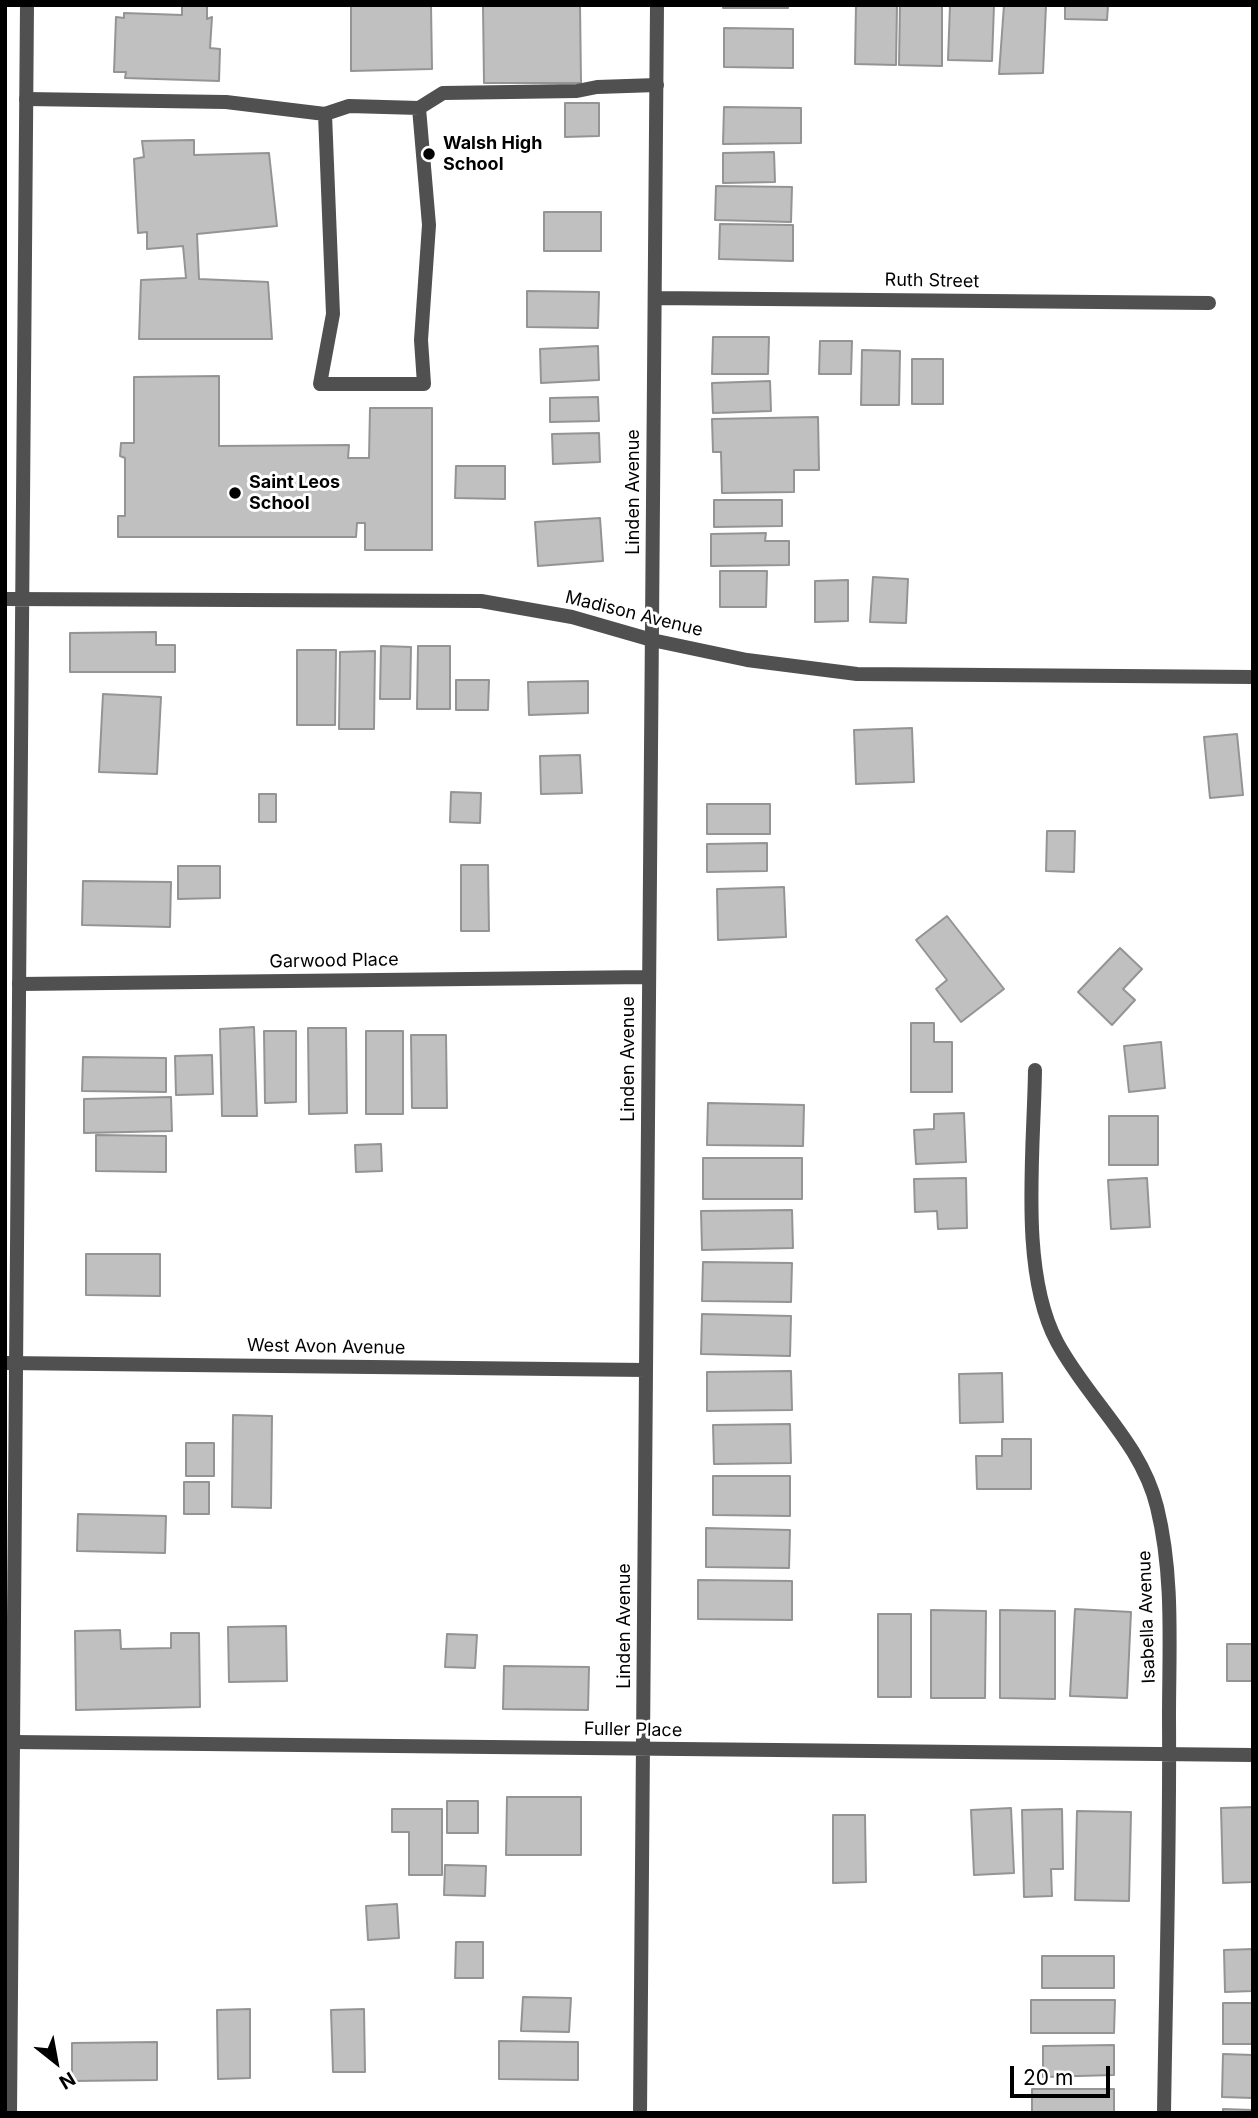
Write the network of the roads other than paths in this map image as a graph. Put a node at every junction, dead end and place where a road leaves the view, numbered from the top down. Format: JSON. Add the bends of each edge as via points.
{"nodes":[{"id":1,"x":27,"y":5,"type":"edge"},
{"id":2,"x":657,"y":5,"type":"edge"},
{"id":3,"x":657,"y":85,"type":"junction"},
{"id":4,"x":26,"y":99,"type":"junction"},
{"id":5,"x":419,"y":108,"type":"junction"},
{"id":6,"x":325,"y":114,"type":"junction"},
{"id":7,"x":655,"y":298,"type":"junction"},
{"id":8,"x":1209,"y":303,"type":"dead end"},
{"id":9,"x":5,"y":598,"type":"edge"},
{"id":10,"x":22,"y":599,"type":"junction"},
{"id":11,"x":652,"y":640,"type":"junction"},
{"id":12,"x":1253,"y":677,"type":"edge"},
{"id":13,"x":649,"y":977,"type":"junction"},
{"id":14,"x":19,"y":984,"type":"junction"},
{"id":15,"x":1035,"y":1070,"type":"dead end"},
{"id":16,"x":10,"y":1363,"type":"edge"},
{"id":17,"x":646,"y":1370,"type":"junction"},
{"id":18,"x":13,"y":1742,"type":"junction"},
{"id":19,"x":643,"y":1749,"type":"junction"},
{"id":20,"x":1170,"y":1755,"type":"junction"},
{"id":21,"x":1253,"y":1755,"type":"edge"},
{"id":22,"x":10,"y":2113,"type":"edge"},
{"id":23,"x":640,"y":2113,"type":"edge"},
{"id":24,"x":1164,"y":2113,"type":"edge"}],
"edges":[{"from":1,"to":4,"type":"street"},
{"from":2,"to":3,"type":"street","name":"Linden Avenue"},
{"from":3,"to":5,"type":"street","via":[[443,93]]},
{"from":3,"to":7,"type":"street","name":"Linden Avenue"},
{"from":4,"to":6,"type":"street","via":[[226,103]]},
{"from":4,"to":10,"type":"street"},
{"from":5,"to":6,"type":"street","via":[[349,106]]},
{"from":5,"to":6,"type":"street","via":[[429,225],[421,340],[424,384],[320,384],[333,314]]},
{"from":7,"to":8,"type":"street","name":"Ruth Street"},
{"from":7,"to":11,"type":"street","name":"Linden Avenue"},
{"from":9,"to":10,"type":"street","name":"Madison Avenue"},
{"from":10,"to":11,"type":"street","name":"Madison Avenue","via":[[481,601],[572,617]]},
{"from":10,"to":14,"type":"street"},
{"from":11,"to":12,"type":"street","name":"Madison Avenue","via":[[747,660],[857,674]]},
{"from":11,"to":13,"type":"street","name":"Linden Avenue"},
{"from":13,"to":14,"type":"street","name":"Garwood Place"},
{"from":13,"to":17,"type":"street","name":"Linden Avenue"},
{"from":14,"to":16,"type":"street"},
{"from":15,"to":20,"type":"street","name":"Isabella Avenue","via":[[1032,1249],[1036,1282],[1056,1340],[1130,1443],[1145,1469],[1157,1506],[1169,1594]]},
{"from":16,"to":17,"type":"street","name":"West Avon Avenue"},
{"from":16,"to":18,"type":"street"},
{"from":17,"to":19,"type":"street","name":"Linden Avenue"},
{"from":18,"to":19,"type":"street","name":"Fuller Place"},
{"from":18,"to":22,"type":"street"},
{"from":19,"to":20,"type":"street","name":"Fuller Place"},
{"from":19,"to":23,"type":"street","name":"Linden Avenue"},
{"from":20,"to":21,"type":"street","name":"Fuller Place"},
{"from":20,"to":24,"type":"street","name":"Isabella Avenue"}]}
